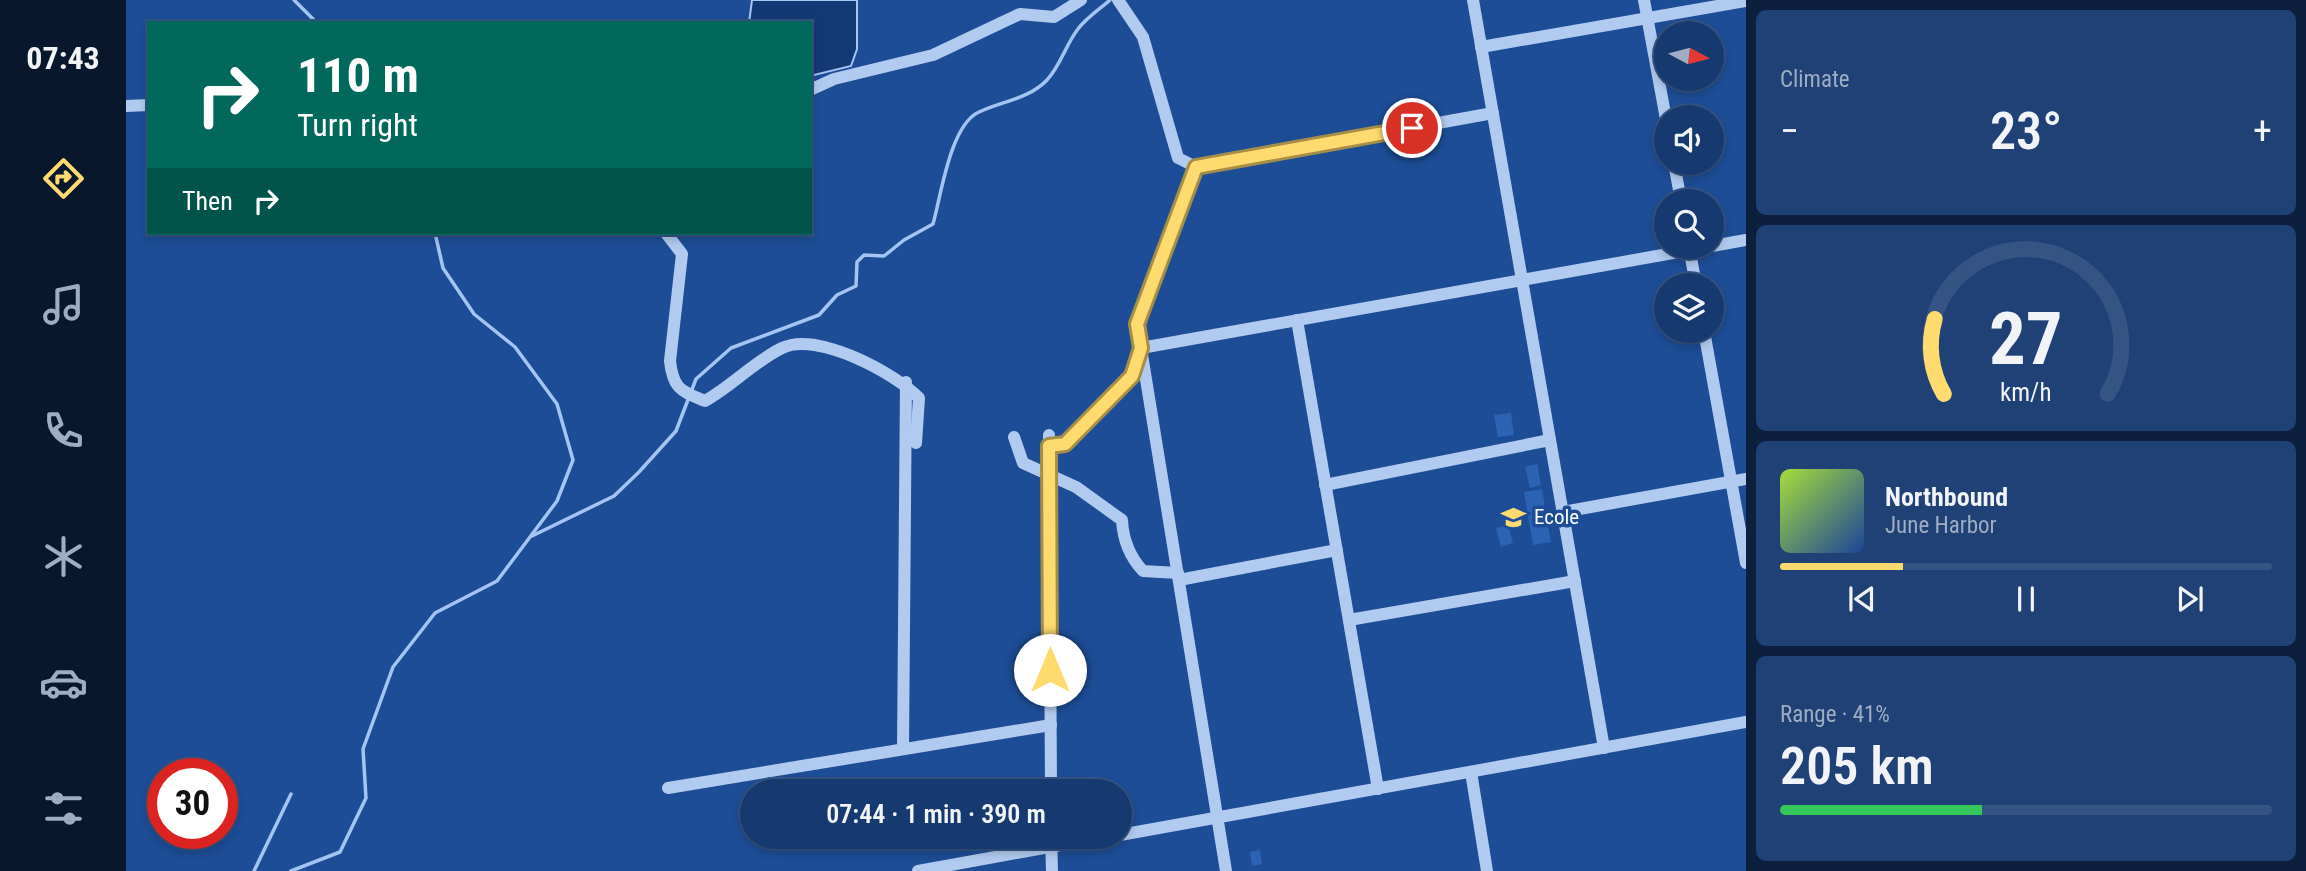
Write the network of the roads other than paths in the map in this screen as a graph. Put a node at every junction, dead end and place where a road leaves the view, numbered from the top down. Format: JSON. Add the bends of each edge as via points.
{"nodes":[{"id":1,"x":1081,"y":0,"type":"edge"},
{"id":2,"x":1473,"y":0,"type":"edge"},
{"id":3,"x":1644,"y":0,"type":"edge"},
{"id":4,"x":1746,"y":1,"type":"edge"},
{"id":5,"x":1120,"y":2,"type":"edge"},
{"id":6,"x":1648,"y":18,"type":"junction"},
{"id":7,"x":1481,"y":47,"type":"junction"},
{"id":8,"x":812,"y":89,"type":"edge"},
{"id":9,"x":147,"y":104,"type":"edge"},
{"id":10,"x":1664,"y":105,"type":"edge"},
{"id":11,"x":126,"y":106,"type":"edge"},
{"id":12,"x":1493,"y":113,"type":"junction"},
{"id":13,"x":1196,"y":167,"type":"junction"},
{"id":14,"x":668,"y":235,"type":"edge"},
{"id":15,"x":1746,"y":240,"type":"edge"},
{"id":16,"x":1724,"y":244,"type":"edge"},
{"id":17,"x":1654,"y":255,"type":"edge"},
{"id":18,"x":1522,"y":280,"type":"junction"},
{"id":19,"x":1297,"y":320,"type":"junction"},
{"id":20,"x":1706,"y":343,"type":"edge"},
{"id":21,"x":1141,"y":348,"type":"junction"},
{"id":22,"x":906,"y":381,"type":"junction"},
{"id":23,"x":1014,"y":437,"type":"dead end"},
{"id":24,"x":1550,"y":440,"type":"junction"},
{"id":25,"x":916,"y":443,"type":"dead end"},
{"id":26,"x":1049,"y":476,"type":"junction"},
{"id":27,"x":1746,"y":479,"type":"edge"},
{"id":28,"x":1731,"y":481,"type":"junction"},
{"id":29,"x":1325,"y":485,"type":"junction"},
{"id":30,"x":1563,"y":512,"type":"junction"},
{"id":31,"x":1337,"y":550,"type":"junction"},
{"id":32,"x":1746,"y":563,"type":"edge"},
{"id":33,"x":1178,"y":577,"type":"junction"},
{"id":34,"x":1575,"y":581,"type":"junction"},
{"id":35,"x":1349,"y":620,"type":"junction"},
{"id":36,"x":1746,"y":722,"type":"edge"},
{"id":37,"x":1051,"y":726,"type":"junction"},
{"id":38,"x":1604,"y":748,"type":"junction"},
{"id":39,"x":903,"y":749,"type":"junction"},
{"id":40,"x":1471,"y":772,"type":"junction"},
{"id":41,"x":1051,"y":779,"type":"edge"},
{"id":42,"x":668,"y":788,"type":"dead end"},
{"id":43,"x":1378,"y":789,"type":"junction"},
{"id":44,"x":1218,"y":817,"type":"junction"},
{"id":45,"x":1132,"y":833,"type":"edge"},
{"id":46,"x":1019,"y":849,"type":"edge"},
{"id":47,"x":1051,"y":849,"type":"edge"},
{"id":48,"x":918,"y":871,"type":"edge"},
{"id":49,"x":1052,"y":871,"type":"edge"},
{"id":50,"x":1226,"y":871,"type":"edge"},
{"id":51,"x":1487,"y":871,"type":"edge"}],
"edges":[{"from":1,"to":8,"type":"street","via":[[1054,17],[1020,13],[933,55],[834,79]]},
{"from":2,"to":7,"type":"street"},
{"from":3,"to":6,"type":"street"},
{"from":4,"to":6,"type":"street"},
{"from":5,"to":13,"type":"street","via":[[1143,37],[1178,159]]},
{"from":6,"to":7,"type":"street"},
{"from":6,"to":10,"type":"street"},
{"from":7,"to":12,"type":"street"},
{"from":9,"to":11,"type":"street"},
{"from":12,"to":13,"type":"street"},
{"from":12,"to":18,"type":"street"},
{"from":13,"to":21,"type":"street","via":[[1137,324]]},
{"from":14,"to":22,"type":"street","via":[[682,254],[670,361],[678,388],[705,401],[783,347],[817,344]]},
{"from":15,"to":16,"type":"street"},
{"from":17,"to":18,"type":"street"},
{"from":18,"to":19,"type":"street"},
{"from":18,"to":24,"type":"street"},
{"from":19,"to":21,"type":"street"},
{"from":19,"to":29,"type":"street"},
{"from":20,"to":28,"type":"street"},
{"from":21,"to":26,"type":"street","via":[[1132,376],[1065,444],[1049,441]]},
{"from":21,"to":33,"type":"street"},
{"from":22,"to":25,"type":"street","via":[[919,398]]},
{"from":22,"to":39,"type":"street"},
{"from":23,"to":26,"type":"street","via":[[1023,463]]},
{"from":24,"to":29,"type":"street"},
{"from":24,"to":30,"type":"street"},
{"from":26,"to":33,"type":"street","via":[[1076,487],[1122,520],[1123,538],[1143,571]]},
{"from":26,"to":37,"type":"street"},
{"from":27,"to":28,"type":"street"},
{"from":28,"to":30,"type":"street"},
{"from":28,"to":32,"type":"street"},
{"from":29,"to":31,"type":"street"},
{"from":30,"to":34,"type":"street"},
{"from":31,"to":33,"type":"street"},
{"from":31,"to":35,"type":"street"},
{"from":33,"to":44,"type":"street"},
{"from":34,"to":35,"type":"street"},
{"from":34,"to":38,"type":"street"},
{"from":35,"to":43,"type":"street"},
{"from":36,"to":38,"type":"street"},
{"from":37,"to":39,"type":"street"},
{"from":37,"to":41,"type":"street"},
{"from":38,"to":40,"type":"street"},
{"from":39,"to":42,"type":"street"},
{"from":40,"to":43,"type":"street"},
{"from":40,"to":51,"type":"street"},
{"from":43,"to":44,"type":"street"},
{"from":44,"to":45,"type":"street"},
{"from":44,"to":50,"type":"street"},
{"from":46,"to":48,"type":"street"},
{"from":47,"to":49,"type":"street"}]}
